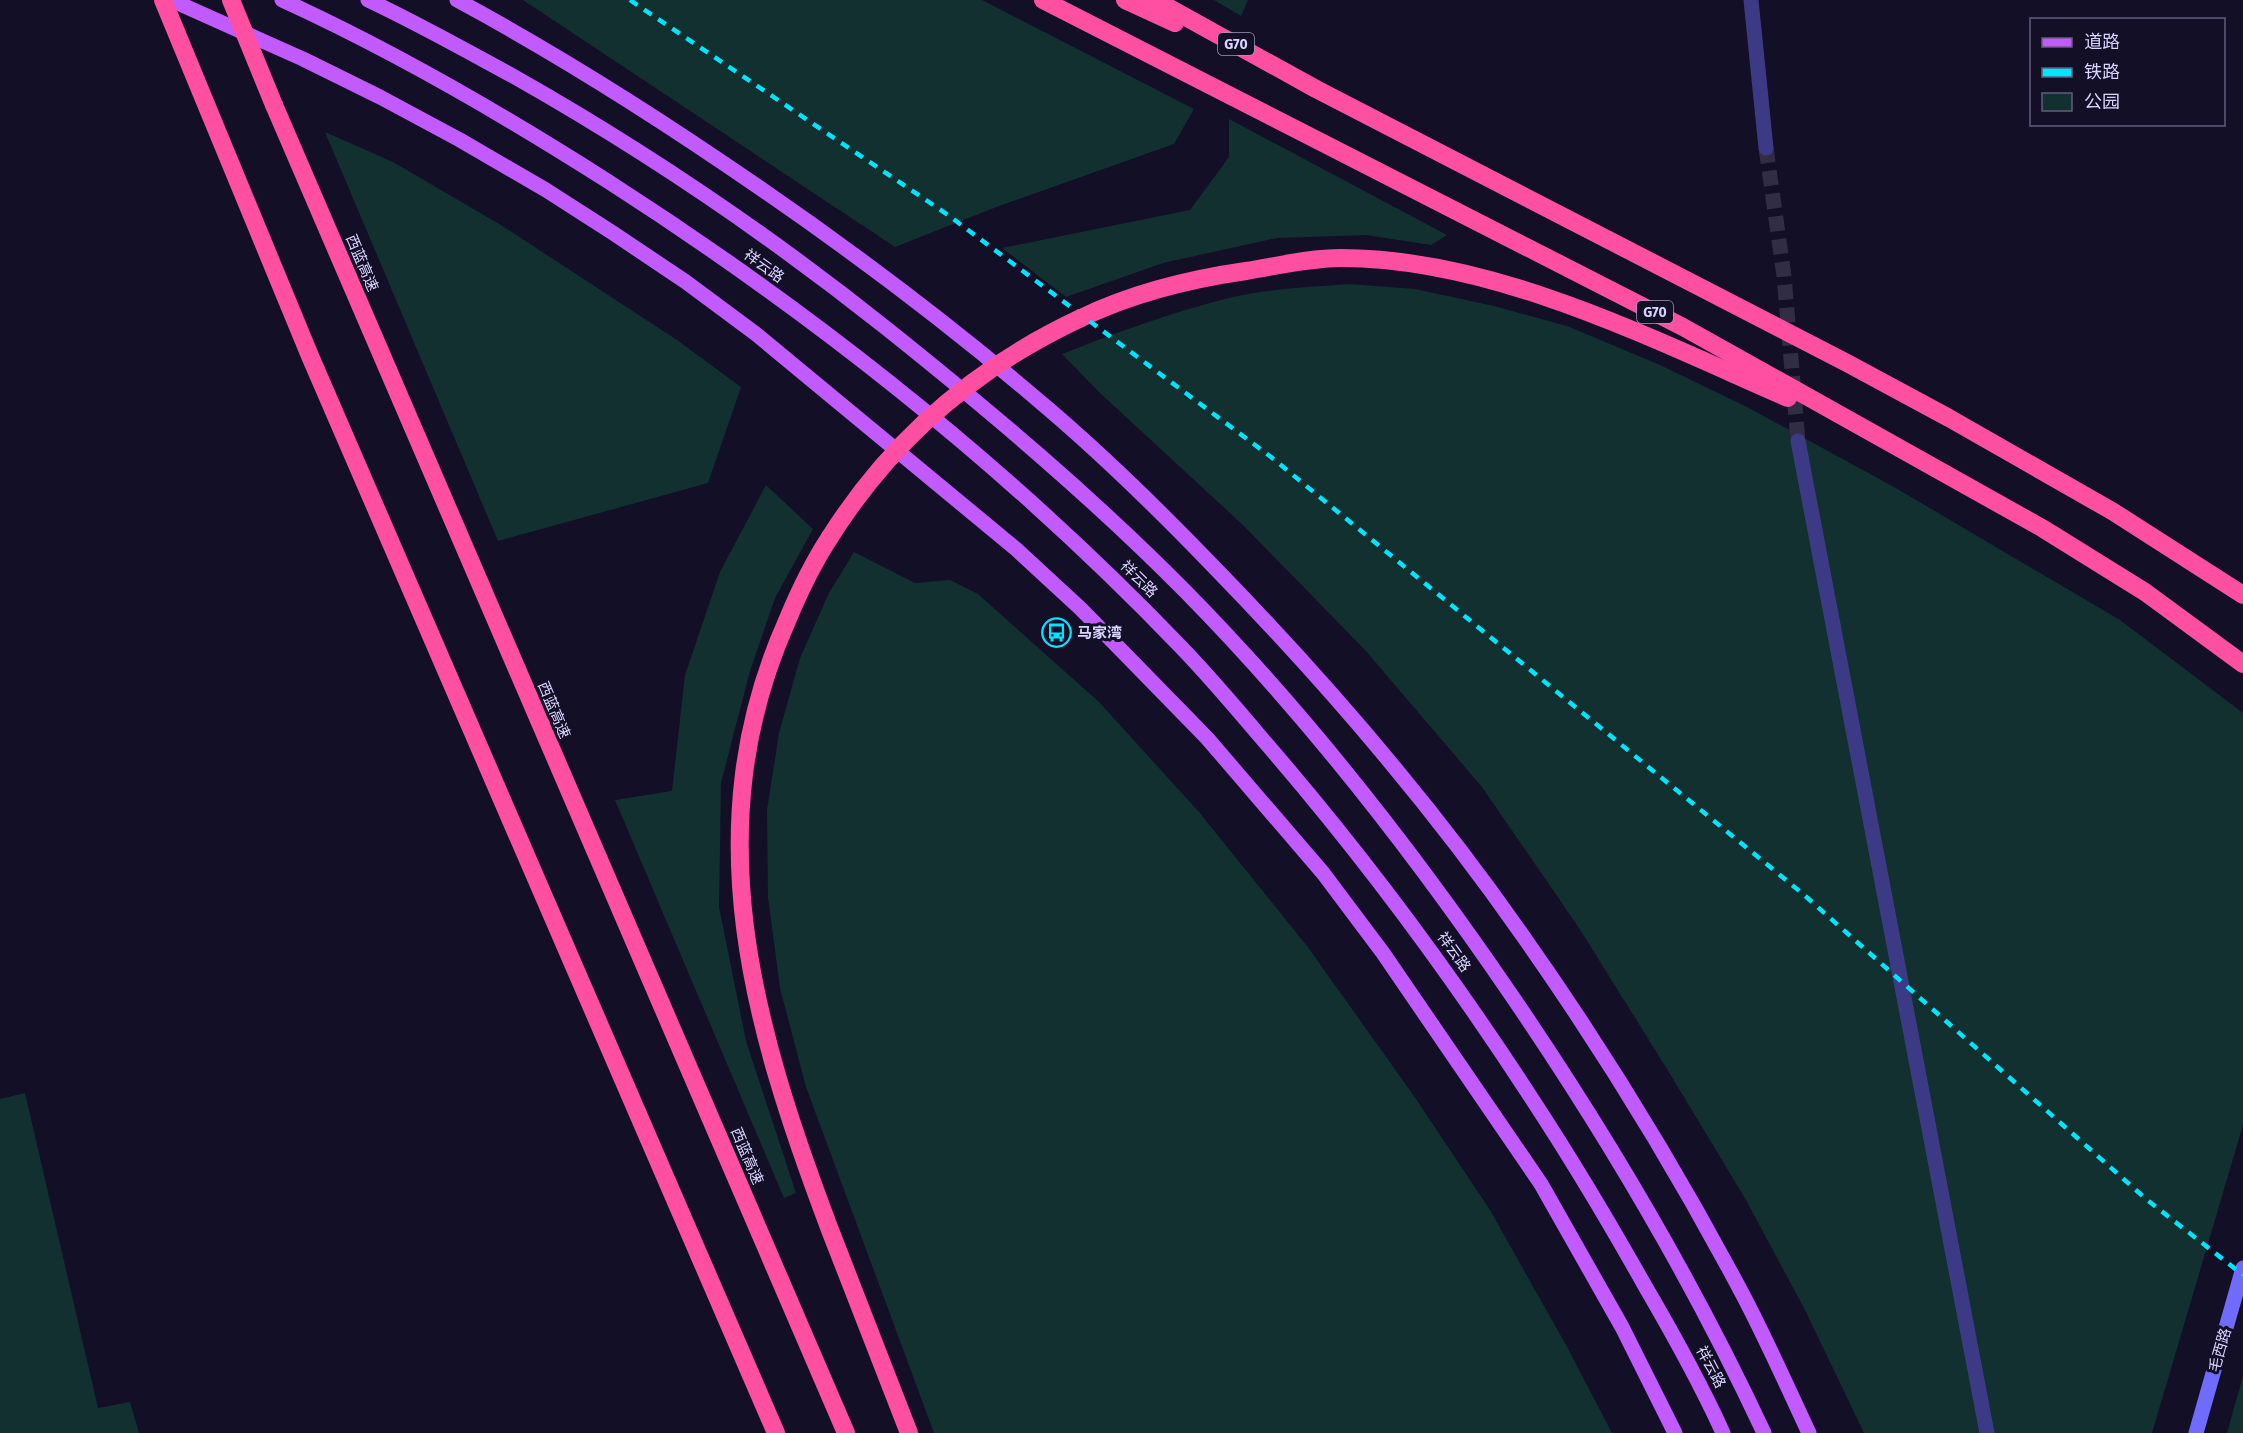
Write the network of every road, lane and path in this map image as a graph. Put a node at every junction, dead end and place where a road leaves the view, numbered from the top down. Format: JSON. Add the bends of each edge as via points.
{"nodes":[{"id":1,"x":162,"y":0,"type":"edge"},
{"id":2,"x":171,"y":0,"type":"edge"},
{"id":3,"x":231,"y":0,"type":"edge"},
{"id":4,"x":282,"y":0,"type":"edge"},
{"id":5,"x":368,"y":0,"type":"edge"},
{"id":6,"x":457,"y":0,"type":"edge"},
{"id":7,"x":1043,"y":0,"type":"edge"},
{"id":8,"x":1125,"y":0,"type":"edge"},
{"id":9,"x":1155,"y":0,"type":"edge"},
{"id":10,"x":1751,"y":0,"type":"edge"},
{"id":11,"x":1316,"y":88,"type":"junction"},
{"id":12,"x":1766,"y":148,"type":"tunnel mouth"},
{"id":13,"x":1872,"y":434,"type":"junction"},
{"id":14,"x":1798,"y":441,"type":"tunnel mouth"},
{"id":15,"x":2243,"y":595,"type":"edge"},
{"id":16,"x":2243,"y":664,"type":"edge"},
{"id":17,"x":2243,"y":1268,"type":"edge"},
{"id":18,"x":776,"y":1433,"type":"edge"},
{"id":19,"x":846,"y":1433,"type":"edge"},
{"id":20,"x":909,"y":1433,"type":"edge"},
{"id":21,"x":1675,"y":1433,"type":"edge"},
{"id":22,"x":1723,"y":1433,"type":"edge"},
{"id":23,"x":1764,"y":1433,"type":"edge"},
{"id":24,"x":1809,"y":1433,"type":"edge"},
{"id":25,"x":1987,"y":1433,"type":"edge"},
{"id":26,"x":2196,"y":1433,"type":"edge"}],
"edges":[{"from":1,"to":18,"type":"highway","via":[[310,356]]},
{"from":2,"to":21,"type":"main road","via":[[380,97],[537,185],[613,233],[756,334],[1007,542],[1081,609],[1208,738],[1323,873],[1383,953],[1541,1184],[1622,1327]]},
{"from":3,"to":19,"type":"highway","name":"西蓝高速","bridge":true},
{"from":4,"to":22,"type":"main road","name":"祥云路","via":[[477,100],[649,208],[759,283],[957,437],[1108,573],[1184,649],[1312,796],[1444,968],[1569,1155],[1668,1326]]},
{"from":5,"to":23,"type":"main road","name":"祥云路","via":[[626,142],[765,236],[841,292],[1020,439],[1187,594],[1350,778],[1496,973],[1604,1135],[1652,1217]]},
{"from":6,"to":24,"type":"main road","via":[[622,95],[869,265],[1046,406],[1264,618],[1335,697],[1474,869],[1612,1069],[1745,1300]]},
{"from":7,"to":13,"type":"highway","number":"G70","via":[[1683,327]]},
{"from":8,"to":11,"type":"highway"},
{"from":9,"to":11,"type":"highway","number":"G70"},
{"from":10,"to":12,"type":"street"},
{"from":11,"to":15,"type":"highway","number":"G70","via":[[1949,418],[2112,511]]},
{"from":13,"to":16,"type":"highway","number":"G70","via":[[2052,534],[2145,592]]},
{"from":13,"to":20,"type":"highway","bridge":true,"via":[[1566,305],[1492,280],[1417,265],[1340,258],[1220,275],[1158,290],[1081,318],[1043,336],[984,373],[900,444],[830,537],[776,644],[763,680],[745,758],[739,846],[742,905],[758,1006],[782,1096]]},
{"from":14,"to":25,"type":"street"},
{"from":17,"to":26,"type":"main road","name":"毛西路"}]}
